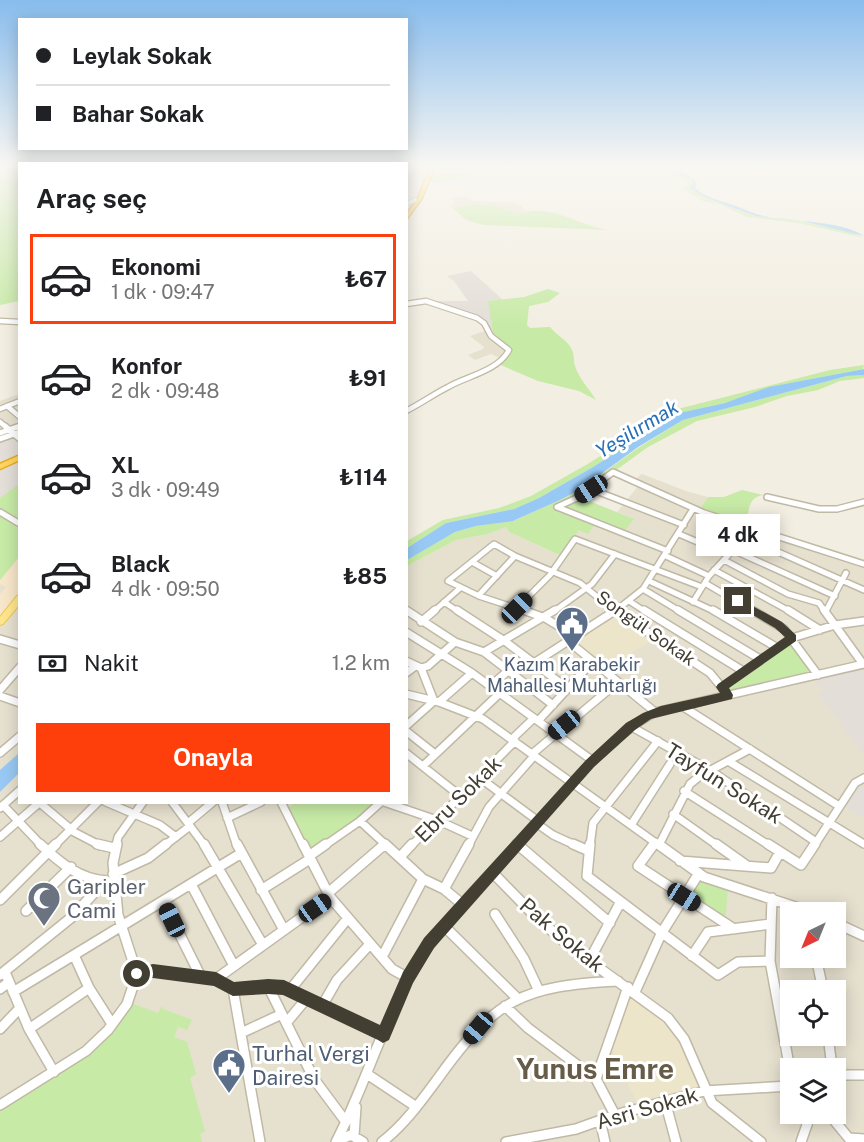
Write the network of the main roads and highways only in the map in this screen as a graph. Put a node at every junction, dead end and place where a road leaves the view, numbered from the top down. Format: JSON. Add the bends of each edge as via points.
{"nodes":[{"id":1,"x":18,"y":457,"type":"edge"},
{"id":2,"x":0,"y":466,"type":"edge"},
{"id":3,"x":18,"y":600,"type":"edge"},
{"id":4,"x":18,"y":606,"type":"edge"},
{"id":5,"x":0,"y":622,"type":"edge"},
{"id":6,"x":0,"y":628,"type":"edge"}],
"edges":[{"from":1,"to":2,"type":"highway"},
{"from":3,"to":5,"type":"main road"},
{"from":4,"to":6,"type":"main road"}]}
